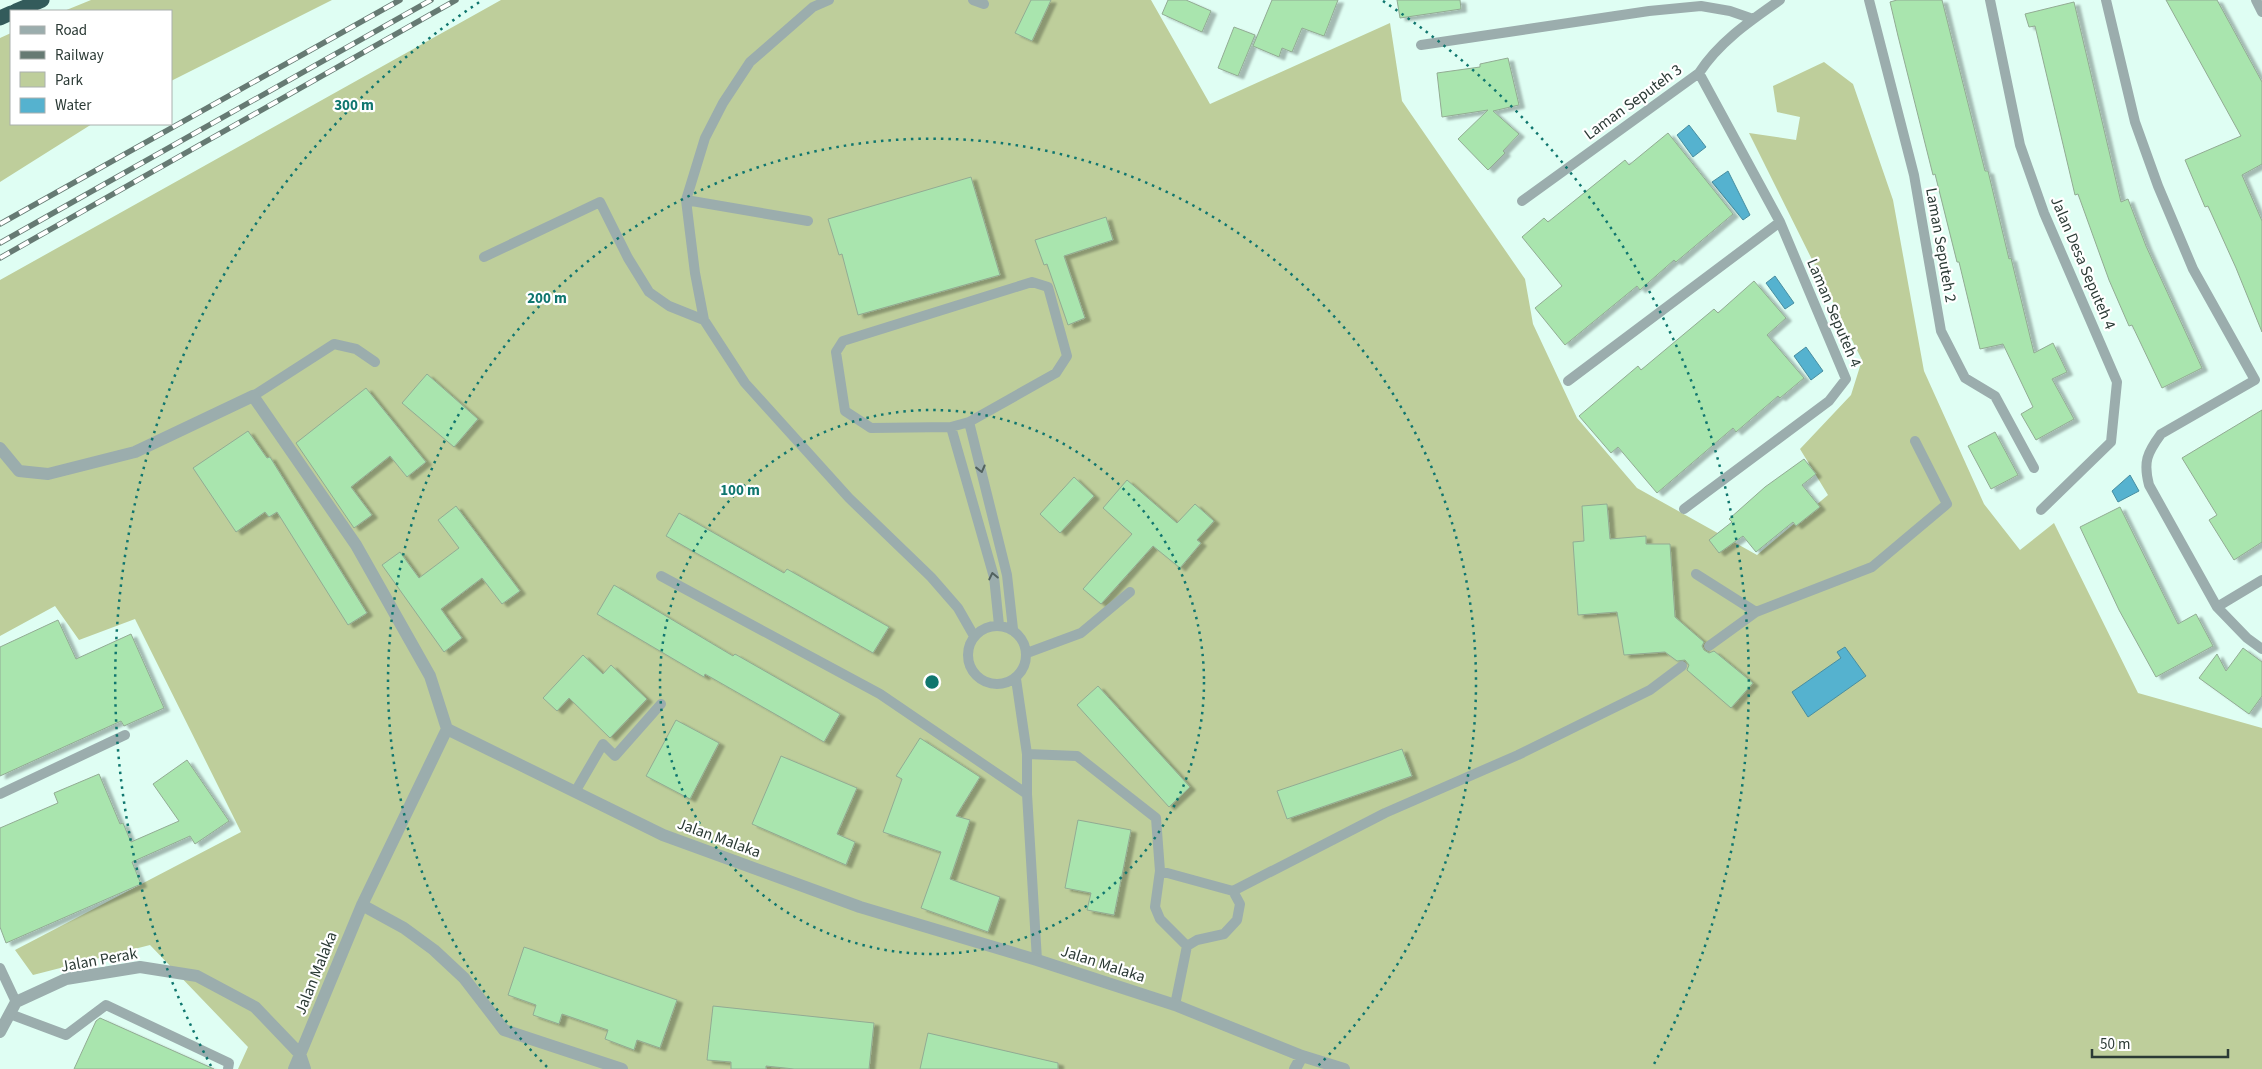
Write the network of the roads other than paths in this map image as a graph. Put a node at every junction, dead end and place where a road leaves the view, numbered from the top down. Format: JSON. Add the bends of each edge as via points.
{"nodes":[{"id":1,"x":42,"y":0,"type":"edge"},
{"id":2,"x":829,"y":0,"type":"edge"},
{"id":3,"x":973,"y":0,"type":"edge"},
{"id":4,"x":1780,"y":0,"type":"edge"},
{"id":5,"x":1869,"y":0,"type":"edge"},
{"id":6,"x":1990,"y":0,"type":"edge"},
{"id":7,"x":2106,"y":0,"type":"edge"},
{"id":8,"x":2256,"y":0,"type":"edge"},
{"id":9,"x":984,"y":4,"type":"dead end"},
{"id":10,"x":18,"y":10,"type":"edge"},
{"id":11,"x":2262,"y":12,"type":"edge"},
{"id":12,"x":1753,"y":19,"type":"junction"},
{"id":13,"x":1421,"y":45,"type":"dead end"},
{"id":14,"x":1699,"y":73,"type":"junction"},
{"id":15,"x":686,"y":200,"type":"junction"},
{"id":16,"x":1522,"y":201,"type":"dead end"},
{"id":17,"x":808,"y":221,"type":"dead end"},
{"id":18,"x":1780,"y":222,"type":"junction"},
{"id":19,"x":484,"y":257,"type":"dead end"},
{"id":20,"x":704,"y":320,"type":"junction"},
{"id":21,"x":374,"y":362,"type":"dead end"},
{"id":22,"x":2259,"y":378,"type":"edge"},
{"id":23,"x":1568,"y":381,"type":"dead end"},
{"id":24,"x":254,"y":396,"type":"junction"},
{"id":25,"x":969,"y":422,"type":"junction"},
{"id":26,"x":951,"y":427,"type":"junction"},
{"id":27,"x":1915,"y":441,"type":"dead end"},
{"id":28,"x":0,"y":448,"type":"edge"},
{"id":29,"x":2034,"y":468,"type":"dead end"},
{"id":30,"x":1684,"y":509,"type":"dead end"},
{"id":31,"x":2041,"y":510,"type":"dead end"},
{"id":32,"x":1696,"y":574,"type":"dead end"},
{"id":33,"x":661,"y":576,"type":"dead end"},
{"id":34,"x":2262,"y":580,"type":"edge"},
{"id":35,"x":1130,"y":592,"type":"dead end"},
{"id":36,"x":2217,"y":607,"type":"junction"},
{"id":37,"x":1756,"y":612,"type":"junction"},
{"id":38,"x":999,"y":625,"type":"junction"},
{"id":39,"x":1013,"y":629,"type":"junction"},
{"id":40,"x":974,"y":636,"type":"junction"},
{"id":41,"x":1710,"y":646,"type":"dead end"},
{"id":42,"x":2262,"y":649,"type":"edge"},
{"id":43,"x":1027,"y":653,"type":"junction"},
{"id":44,"x":1682,"y":666,"type":"dead end"},
{"id":45,"x":1016,"y":679,"type":"junction"},
{"id":46,"x":661,"y":704,"type":"dead end"},
{"id":47,"x":447,"y":729,"type":"junction"},
{"id":48,"x":125,"y":735,"type":"dead end"},
{"id":49,"x":1027,"y":754,"type":"junction"},
{"id":50,"x":575,"y":792,"type":"junction"},
{"id":51,"x":0,"y":794,"type":"edge"},
{"id":52,"x":1027,"y":794,"type":"junction"},
{"id":53,"x":1160,"y":871,"type":"junction"},
{"id":54,"x":1233,"y":891,"type":"junction"},
{"id":55,"x":362,"y":905,"type":"junction"},
{"id":56,"x":1187,"y":946,"type":"junction"},
{"id":57,"x":1037,"y":960,"type":"junction"},
{"id":58,"x":0,"y":968,"type":"edge"},
{"id":59,"x":1175,"y":1005,"type":"junction"},
{"id":60,"x":13,"y":1008,"type":"junction"},
{"id":61,"x":0,"y":1032,"type":"edge"},
{"id":62,"x":300,"y":1054,"type":"junction"},
{"id":63,"x":1302,"y":1056,"type":"junction"},
{"id":64,"x":228,"y":1069,"type":"edge"},
{"id":65,"x":294,"y":1069,"type":"edge"},
{"id":66,"x":305,"y":1069,"type":"edge"},
{"id":67,"x":622,"y":1069,"type":"edge"},
{"id":68,"x":1294,"y":1069,"type":"edge"},
{"id":69,"x":1344,"y":1069,"type":"edge"}],
"edges":[{"from":1,"to":10,"type":"highway"},
{"from":2,"to":15,"type":"lane","via":[[813,7],[750,62],[723,102],[705,138]]},
{"from":3,"to":9,"type":"lane"},
{"from":4,"to":12,"type":"lane","name":"Laman Seputeh 3"},
{"from":5,"to":29,"type":"lane","name":"Laman Seputeh 2","via":[[1914,175],[1941,331],[1964,378],[1994,396]]},
{"from":6,"to":31,"type":"lane","name":"Jalan Desa Seputeh 4","via":[[2020,145],[2044,213],[2117,382],[2110,442]]},
{"from":7,"to":22,"type":"lane","via":[[2135,122],[2158,186],[2193,269]]},
{"from":8,"to":11,"type":"lane"},
{"from":12,"to":13,"type":"lane","via":[[1701,6]]},
{"from":12,"to":14,"type":"lane","name":"Laman Seputeh 3","via":[[1710,56]]},
{"from":14,"to":16,"type":"lane","name":"Laman Seputeh 3"},
{"from":14,"to":18,"type":"lane","name":"Laman Seputeh 4"},
{"from":15,"to":17,"type":"lane"},
{"from":15,"to":20,"type":"lane"},
{"from":18,"to":23,"type":"lane"},
{"from":18,"to":30,"type":"lane","name":"Laman Seputeh 4","via":[[1846,378],[1829,401]]},
{"from":19,"to":20,"type":"lane","via":[[600,202],[649,292],[669,306]]},
{"from":20,"to":40,"type":"lane","via":[[745,383],[849,498],[931,577],[958,608]]},
{"from":21,"to":24,"type":"lane","via":[[356,349],[334,344]]},
{"from":22,"to":36,"type":"lane","via":[[2161,434],[2148,456],[2145,469],[2149,485]]},
{"from":24,"to":28,"type":"street","via":[[135,452],[48,474],[19,471]]},
{"from":24,"to":47,"type":"street","via":[[361,553],[430,676]]},
{"from":25,"to":26,"type":"lane"},
{"from":25,"to":26,"type":"lane","via":[[1056,373],[1067,356],[1048,287],[1032,282],[843,340],[836,352],[846,411],[871,428]]},
{"from":25,"to":39,"type":"lane","one_way":true,"via":[[1007,575]]},
{"from":38,"to":26,"type":"lane","one_way":true,"via":[[994,577]]},
{"from":27,"to":37,"type":"lane","via":[[1947,504],[1872,567]]},
{"from":32,"to":37,"type":"lane"},
{"from":33,"to":52,"type":"lane","via":[[880,694]]},
{"from":34,"to":36,"type":"lane"},
{"from":35,"to":43,"type":"lane","via":[[1081,633]]},
{"from":36,"to":42,"type":"lane"},
{"from":37,"to":41,"type":"lane"},
{"from":38,"to":39,"type":"lane"},
{"from":38,"to":40,"type":"lane","via":[[985,627]]},
{"from":39,"to":43,"type":"lane","via":[[1023,639]]},
{"from":40,"to":45,"type":"lane","via":[[968,649],[969,664],[976,676],[988,684]]},
{"from":43,"to":45,"type":"lane","via":[[1024,667]]},
{"from":44,"to":54,"type":"lane","via":[[1650,690],[1518,756],[1385,813]]},
{"from":45,"to":49,"type":"lane"},
{"from":46,"to":50,"type":"lane","via":[[615,756],[603,744]]},
{"from":47,"to":50,"type":"street","name":"Jalan Malaka"},
{"from":47,"to":55,"type":"street","name":"Jalan Malaka"},
{"from":48,"to":51,"type":"lane"},
{"from":49,"to":52,"type":"lane"},
{"from":49,"to":53,"type":"lane","via":[[1077,756],[1156,818]]},
{"from":50,"to":57,"type":"street","name":"Jalan Malaka","via":[[663,835],[851,904]]},
{"from":52,"to":57,"type":"lane"},
{"from":53,"to":54,"type":"lane"},
{"from":53,"to":56,"type":"lane","via":[[1155,907],[1160,918]]},
{"from":54,"to":56,"type":"lane","via":[[1240,904],[1237,920],[1224,934],[1197,940]]},
{"from":55,"to":62,"type":"street","name":"Jalan Malaka"},
{"from":55,"to":67,"type":"street","via":[[404,928],[434,950],[464,978],[504,1030]]},
{"from":56,"to":59,"type":"lane"},
{"from":57,"to":59,"type":"street","name":"Jalan Malaka"},
{"from":58,"to":60,"type":"lane"},
{"from":59,"to":63,"type":"street","name":"Jalan Malaka"},
{"from":60,"to":61,"type":"street"},
{"from":60,"to":62,"type":"street","name":"Jalan Perak","via":[[66,979],[140,967],[197,976],[255,1007]]},
{"from":60,"to":64,"type":"lane","via":[[66,1035],[106,1005],[229,1063]]},
{"from":62,"to":65,"type":"street","name":"Jalan Malaka"},
{"from":62,"to":66,"type":"street","name":"Jalan Perak"},
{"from":63,"to":68,"type":"street"},
{"from":63,"to":69,"type":"street","name":"Jalan Malaka"}]}
